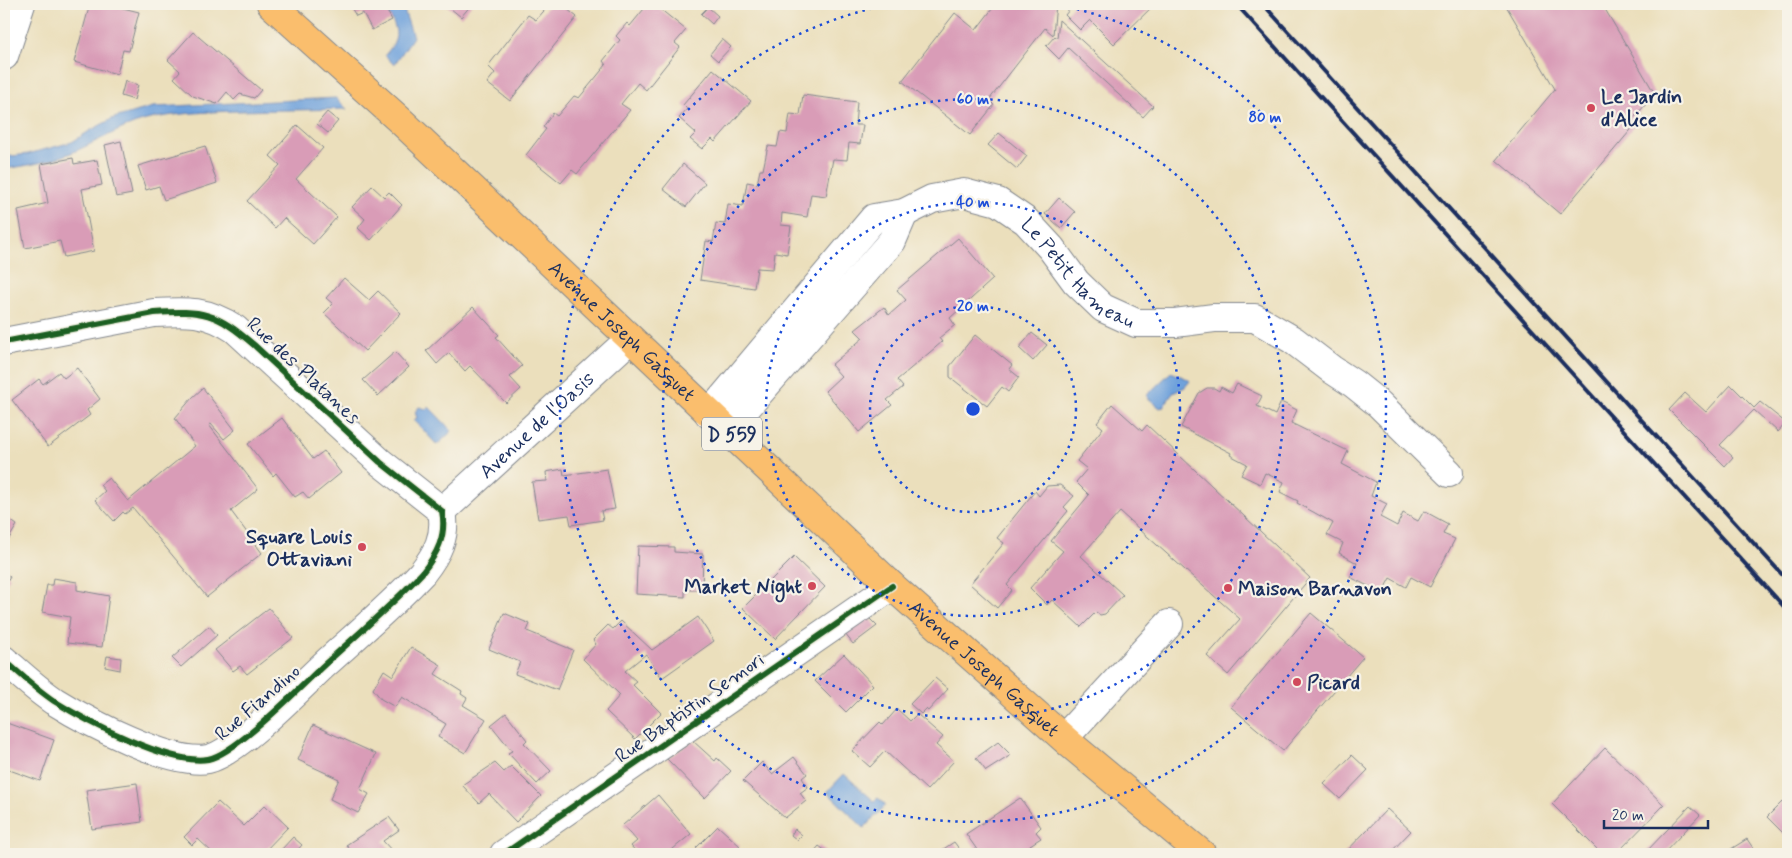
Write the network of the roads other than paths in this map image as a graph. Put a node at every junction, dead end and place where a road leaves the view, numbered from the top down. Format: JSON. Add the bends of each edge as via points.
{"nodes":[{"id":1,"x":21,"y":4,"type":"edge"},
{"id":2,"x":271,"y":4,"type":"edge"},
{"id":3,"x":4,"y":56,"type":"edge"},
{"id":4,"x":630,"y":339,"type":"junction"},
{"id":5,"x":4,"y":342,"type":"edge"},
{"id":6,"x":718,"y":422,"type":"junction"},
{"id":7,"x":1449,"y":473,"type":"dead end"},
{"id":8,"x":442,"y":511,"type":"junction"},
{"id":9,"x":892,"y":586,"type":"junction"},
{"id":10,"x":1169,"y":624,"type":"dead end"},
{"id":11,"x":4,"y":660,"type":"edge"},
{"id":12,"x":1064,"y":738,"type":"junction"},
{"id":13,"x":504,"y":854,"type":"edge"},
{"id":14,"x":1202,"y":854,"type":"edge"}],
"edges":[{"from":1,"to":3,"type":"street"},
{"from":2,"to":4,"type":"main road","name":"Avenue Joseph Gasquet","number":"D 559","via":[[403,123]]},
{"from":4,"to":6,"type":"main road","name":"Avenue Joseph Gasquet","number":"D 559"},
{"from":4,"to":8,"type":"street","name":"Avenue de l'Oasis"},
{"from":5,"to":8,"type":"street","name":"Rue des Platanes","via":[[154,313],[178,311],[212,315],[235,329],[380,462]]},
{"from":6,"to":7,"type":"street","name":"Le Petit Hameau","via":[[874,218],[904,213],[932,199],[964,193],[998,202],[1026,221],[1076,282],[1103,308],[1136,323],[1255,318],[1293,340],[1354,384]]},
{"from":6,"to":9,"type":"main road","name":"Avenue Joseph Gasquet","number":"D 559"},
{"from":8,"to":11,"type":"street","name":"Rue Fiandino","via":[[444,531],[441,542],[422,573],[262,722],[218,756],[182,759],[148,748],[80,717],[27,681]]},
{"from":9,"to":12,"type":"main road","name":"Avenue Joseph Gasquet","number":"D 559"},
{"from":9,"to":13,"type":"street","name":"Rue Baptistin Semori"},
{"from":10,"to":12,"type":"street"},
{"from":12,"to":14,"type":"main road","name":"Avenue Joseph Gasquet","number":"D 559"}]}
